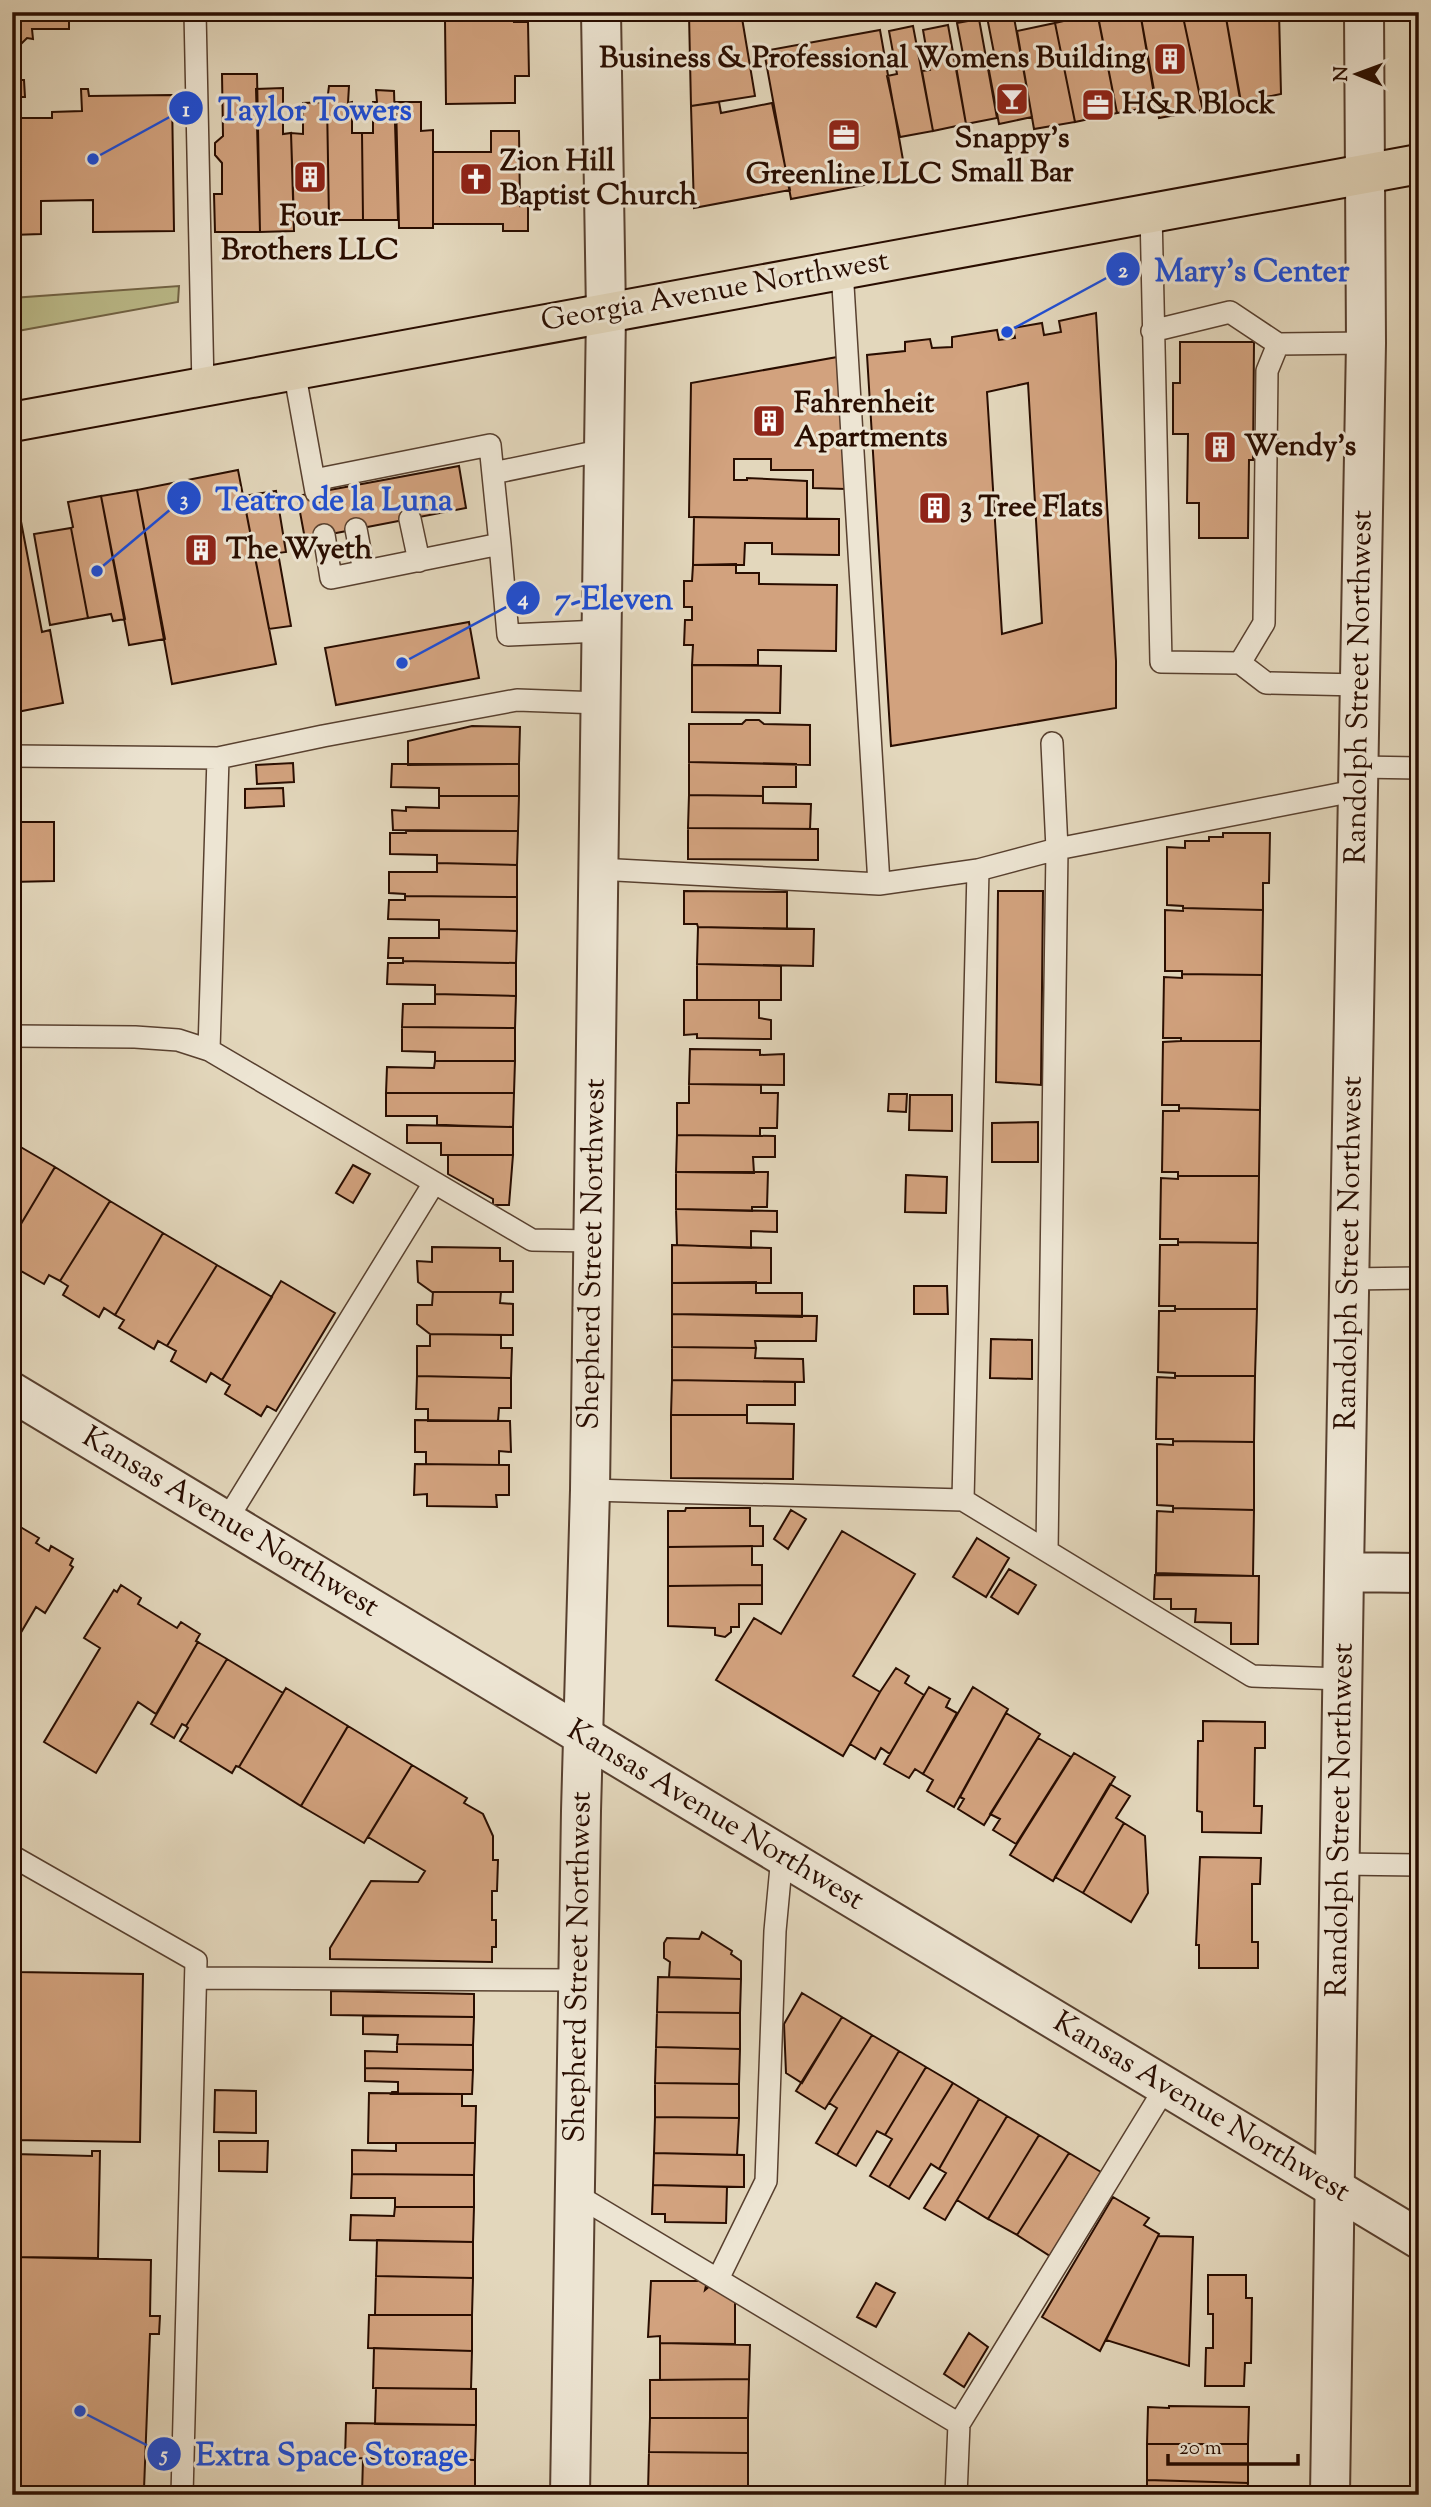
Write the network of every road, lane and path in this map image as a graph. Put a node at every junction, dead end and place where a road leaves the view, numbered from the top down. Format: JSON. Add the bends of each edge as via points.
{"nodes":[{"id":1,"x":195,"y":12,"type":"edge"},
{"id":2,"x":600,"y":12,"type":"edge"},
{"id":3,"x":1364,"y":12,"type":"edge"},
{"id":4,"x":1419,"y":164,"type":"edge"},
{"id":5,"x":1366,"y":173,"type":"junction"},
{"id":6,"x":1151,"y":212,"type":"junction"},
{"id":7,"x":842,"y":269,"type":"junction"},
{"id":8,"x":606,"y":313,"type":"junction"},
{"id":9,"x":1152,"y":331,"type":"junction"},
{"id":10,"x":1366,"y":343,"type":"junction"},
{"id":11,"x":1279,"y":344,"type":"junction"},
{"id":12,"x":294,"y":370,"type":"junction"},
{"id":13,"x":202,"y":387,"type":"junction"},
{"id":14,"x":12,"y":422,"type":"edge"},
{"id":15,"x":604,"y":450,"type":"junction"},
{"id":16,"x":494,"y":473,"type":"junction"},
{"id":17,"x":410,"y":519,"type":"dead end"},
{"id":18,"x":356,"y":529,"type":"dead end"},
{"id":19,"x":324,"y":535,"type":"dead end"},
{"id":20,"x":500,"y":544,"type":"junction"},
{"id":21,"x":419,"y":561,"type":"junction"},
{"id":22,"x":364,"y":571,"type":"junction"},
{"id":23,"x":601,"y":631,"type":"junction"},
{"id":24,"x":1240,"y":663,"type":"junction"},
{"id":25,"x":1360,"y":685,"type":"junction"},
{"id":26,"x":600,"y":703,"type":"junction"},
{"id":27,"x":1052,"y":743,"type":"dead end"},
{"id":28,"x":12,"y":756,"type":"edge"},
{"id":29,"x":218,"y":758,"type":"junction"},
{"id":30,"x":1419,"y":768,"type":"edge"},
{"id":31,"x":1359,"y":779,"type":"junction"},
{"id":32,"x":1057,"y":849,"type":"junction"},
{"id":33,"x":598,"y":869,"type":"junction"},
{"id":34,"x":978,"y":870,"type":"junction"},
{"id":35,"x":879,"y":884,"type":"junction"},
{"id":36,"x":12,"y":1036,"type":"edge"},
{"id":37,"x":209,"y":1051,"type":"junction"},
{"id":38,"x":434,"y":1183,"type":"junction"},
{"id":39,"x":593,"y":1241,"type":"junction"},
{"id":40,"x":1419,"y":1278,"type":"edge"},
{"id":41,"x":1349,"y":1279,"type":"junction"},
{"id":42,"x":12,"y":1392,"type":"edge"},
{"id":43,"x":590,"y":1490,"type":"junction"},
{"id":44,"x":963,"y":1500,"type":"junction"},
{"id":45,"x":226,"y":1521,"type":"junction"},
{"id":46,"x":1047,"y":1551,"type":"junction"},
{"id":47,"x":1343,"y":1572,"type":"junction"},
{"id":48,"x":1419,"y":1573,"type":"edge"},
{"id":49,"x":1342,"y":1679,"type":"junction"},
{"id":50,"x":583,"y":1735,"type":"junction"},
{"id":51,"x":12,"y":1856,"type":"edge"},
{"id":52,"x":782,"y":1856,"type":"junction"},
{"id":53,"x":1340,"y":1864,"type":"junction"},
{"id":54,"x":1419,"y":1865,"type":"edge"},
{"id":55,"x":196,"y":1978,"type":"junction"},
{"id":56,"x":578,"y":1980,"type":"junction"},
{"id":57,"x":1165,"y":2088,"type":"junction"},
{"id":58,"x":1336,"y":2189,"type":"junction"},
{"id":59,"x":575,"y":2194,"type":"junction"},
{"id":60,"x":1419,"y":2239,"type":"edge"},
{"id":61,"x":718,"y":2279,"type":"junction"},
{"id":62,"x":959,"y":2424,"type":"junction"},
{"id":63,"x":182,"y":2495,"type":"edge"},
{"id":64,"x":570,"y":2495,"type":"edge"},
{"id":65,"x":957,"y":2495,"type":"edge"},
{"id":66,"x":1330,"y":2495,"type":"edge"}],
"edges":[{"from":1,"to":13,"type":"lane"},
{"from":2,"to":8,"type":"street","name":"Shepherd Street Northwest"},
{"from":3,"to":5,"type":"street","name":"Randolph Street Northwest"},
{"from":4,"to":5,"type":"highway","name":"Georgia Avenue Northwest"},
{"from":5,"to":6,"type":"highway","name":"Georgia Avenue Northwest"},
{"from":5,"to":10,"type":"street","name":"Randolph Street Northwest"},
{"from":6,"to":7,"type":"highway","name":"Georgia Avenue Northwest"},
{"from":6,"to":9,"type":"lane"},
{"from":7,"to":8,"type":"highway","name":"Georgia Avenue Northwest"},
{"from":7,"to":35,"type":"lane"},
{"from":8,"to":12,"type":"highway","name":"Georgia Avenue Northwest"},
{"from":8,"to":15,"type":"street","name":"Shepherd Street Northwest"},
{"from":9,"to":11,"type":"lane","via":[[1230,312]]},
{"from":9,"to":24,"type":"lane","via":[[1161,662]]},
{"from":10,"to":11,"type":"lane"},
{"from":10,"to":25,"type":"street","name":"Randolph Street Northwest"},
{"from":11,"to":24,"type":"lane","via":[[1267,371],[1264,623]]},
{"from":12,"to":13,"type":"highway","name":"Georgia Avenue Northwest"},
{"from":12,"to":16,"type":"lane","via":[[315,486],[401,470],[490,445]]},
{"from":13,"to":14,"type":"highway","name":"Georgia Avenue Northwest"},
{"from":15,"to":16,"type":"lane"},
{"from":15,"to":23,"type":"street","name":"Shepherd Street Northwest"},
{"from":16,"to":20,"type":"lane"},
{"from":17,"to":21,"type":"lane"},
{"from":18,"to":22,"type":"lane"},
{"from":19,"to":22,"type":"lane","via":[[331,578]]},
{"from":20,"to":21,"type":"lane"},
{"from":20,"to":23,"type":"lane","via":[[509,635]]},
{"from":21,"to":22,"type":"lane"},
{"from":23,"to":26,"type":"street","name":"Shepherd Street Northwest"},
{"from":24,"to":25,"type":"lane","via":[[1266,683]]},
{"from":25,"to":31,"type":"street","name":"Randolph Street Northwest"},
{"from":26,"to":29,"type":"lane","via":[[517,700]]},
{"from":26,"to":33,"type":"street","name":"Shepherd Street Northwest"},
{"from":27,"to":32,"type":"lane"},
{"from":28,"to":29,"type":"lane"},
{"from":29,"to":37,"type":"lane"},
{"from":30,"to":31,"type":"lane"},
{"from":31,"to":32,"type":"lane"},
{"from":31,"to":41,"type":"street","name":"Randolph Street Northwest"},
{"from":32,"to":34,"type":"lane"},
{"from":32,"to":46,"type":"lane"},
{"from":33,"to":35,"type":"lane"},
{"from":33,"to":39,"type":"street","name":"Shepherd Street Northwest"},
{"from":34,"to":35,"type":"lane"},
{"from":34,"to":44,"type":"lane"},
{"from":36,"to":37,"type":"lane","via":[[167,1040]]},
{"from":37,"to":38,"type":"lane"},
{"from":38,"to":39,"type":"lane","via":[[532,1240]]},
{"from":38,"to":45,"type":"lane"},
{"from":39,"to":43,"type":"street","name":"Shepherd Street Northwest"},
{"from":40,"to":41,"type":"lane"},
{"from":41,"to":47,"type":"street","name":"Randolph Street Northwest"},
{"from":42,"to":45,"type":"street","name":"Kansas Avenue Northwest"},
{"from":43,"to":44,"type":"lane"},
{"from":43,"to":50,"type":"street","name":"Shepherd Street Northwest"},
{"from":44,"to":46,"type":"lane"},
{"from":45,"to":50,"type":"street","name":"Kansas Avenue Northwest"},
{"from":46,"to":49,"type":"lane","via":[[1252,1676]]},
{"from":47,"to":48,"type":"street"},
{"from":47,"to":49,"type":"street","name":"Randolph Street Northwest"},
{"from":49,"to":53,"type":"street","name":"Randolph Street Northwest"},
{"from":50,"to":52,"type":"street","name":"Kansas Avenue Northwest"},
{"from":50,"to":56,"type":"street","name":"Shepherd Street Northwest"},
{"from":51,"to":55,"type":"lane","via":[[197,1961]]},
{"from":52,"to":57,"type":"street","name":"Kansas Avenue Northwest"},
{"from":52,"to":61,"type":"lane","via":[[766,2181]]},
{"from":53,"to":54,"type":"lane"},
{"from":53,"to":58,"type":"street","name":"Randolph Street Northwest"},
{"from":55,"to":56,"type":"lane"},
{"from":55,"to":63,"type":"lane"},
{"from":56,"to":59,"type":"street","name":"Shepherd Street Northwest"},
{"from":57,"to":58,"type":"street","name":"Kansas Avenue Northwest"},
{"from":57,"to":62,"type":"lane"},
{"from":58,"to":60,"type":"street","name":"Kansas Avenue Northwest"},
{"from":58,"to":66,"type":"street","name":"Randolph Street Northwest"},
{"from":59,"to":61,"type":"lane"},
{"from":59,"to":64,"type":"street","name":"Shepherd Street Northwest"},
{"from":61,"to":62,"type":"lane"},
{"from":62,"to":65,"type":"lane"}]}
